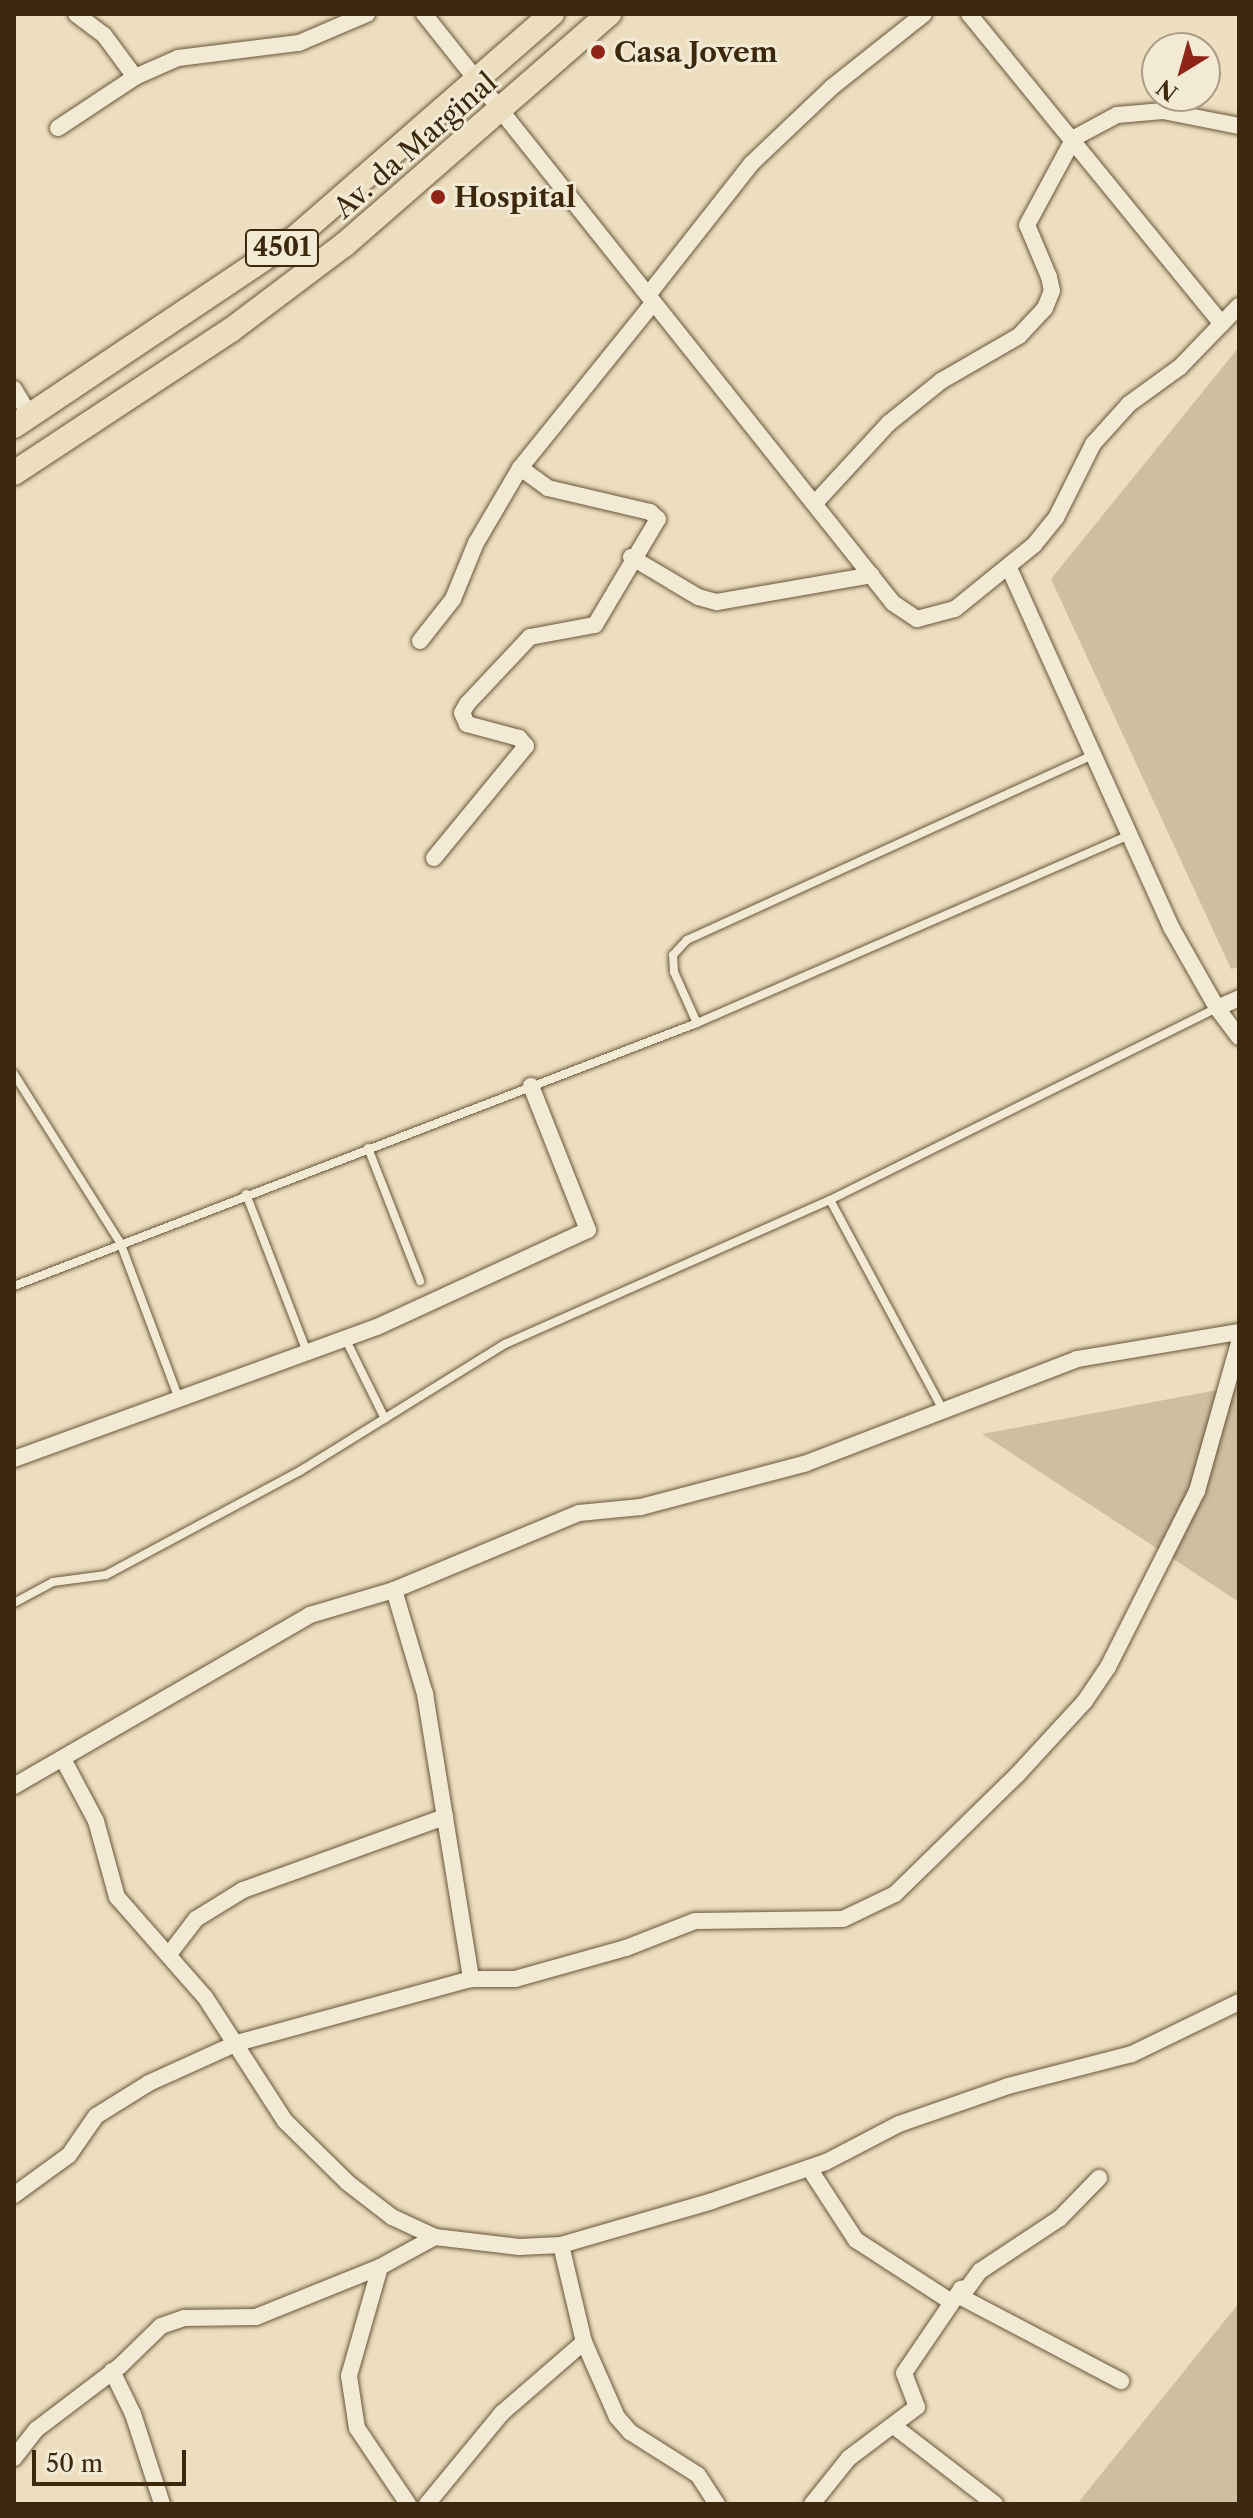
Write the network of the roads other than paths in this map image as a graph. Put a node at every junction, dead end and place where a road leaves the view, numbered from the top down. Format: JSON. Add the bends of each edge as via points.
{"nodes":[{"id":1,"x":76,"y":14,"type":"edge"},
{"id":2,"x":367,"y":14,"type":"edge"},
{"id":3,"x":424,"y":14,"type":"edge"},
{"id":4,"x":552,"y":14,"type":"edge"},
{"id":5,"x":609,"y":14,"type":"edge"},
{"id":6,"x":924,"y":14,"type":"edge"},
{"id":7,"x":969,"y":14,"type":"edge"},
{"id":8,"x":135,"y":77,"type":"junction"},
{"id":9,"x":476,"y":85,"type":"junction"},
{"id":10,"x":499,"y":114,"type":"junction"},
{"id":11,"x":1239,"y":126,"type":"edge"},
{"id":12,"x":58,"y":128,"type":"dead end"},
{"id":13,"x":1074,"y":138,"type":"junction"},
{"id":14,"x":650,"y":299,"type":"junction"},
{"id":15,"x":1239,"y":306,"type":"edge"},
{"id":16,"x":1222,"y":324,"type":"junction"},
{"id":17,"x":14,"y":389,"type":"edge"},
{"id":18,"x":22,"y":421,"type":"edge"},
{"id":19,"x":520,"y":468,"type":"junction"},
{"id":20,"x":14,"y":473,"type":"edge"},
{"id":21,"x":816,"y":502,"type":"junction"},
{"id":22,"x":631,"y":557,"type":"junction"},
{"id":23,"x":1009,"y":568,"type":"junction"},
{"id":24,"x":872,"y":575,"type":"junction"},
{"id":25,"x":420,"y":641,"type":"dead end"},
{"id":26,"x":1090,"y":756,"type":"junction"},
{"id":27,"x":1130,"y":835,"type":"junction"},
{"id":28,"x":434,"y":858,"type":"dead end"},
{"id":29,"x":1239,"y":998,"type":"edge"},
{"id":30,"x":1217,"y":1008,"type":"junction"},
{"id":31,"x":697,"y":1023,"type":"junction"},
{"id":32,"x":1239,"y":1037,"type":"edge"},
{"id":33,"x":14,"y":1074,"type":"edge"},
{"id":34,"x":531,"y":1086,"type":"junction"},
{"id":35,"x":368,"y":1148,"type":"junction"},
{"id":36,"x":246,"y":1194,"type":"junction"},
{"id":37,"x":830,"y":1200,"type":"junction"},
{"id":38,"x":120,"y":1242,"type":"junction"},
{"id":39,"x":420,"y":1281,"type":"dead end"},
{"id":40,"x":14,"y":1286,"type":"edge"},
{"id":41,"x":1239,"y":1332,"type":"edge"},
{"id":42,"x":345,"y":1338,"type":"junction"},
{"id":43,"x":1239,"y":1343,"type":"edge"},
{"id":44,"x":307,"y":1352,"type":"junction"},
{"id":45,"x":179,"y":1399,"type":"junction"},
{"id":46,"x":943,"y":1410,"type":"junction"},
{"id":47,"x":385,"y":1419,"type":"junction"},
{"id":48,"x":14,"y":1459,"type":"edge"},
{"id":49,"x":394,"y":1590,"type":"junction"},
{"id":50,"x":14,"y":1603,"type":"edge"},
{"id":51,"x":63,"y":1759,"type":"junction"},
{"id":52,"x":14,"y":1786,"type":"edge"},
{"id":53,"x":445,"y":1817,"type":"junction"},
{"id":54,"x":170,"y":1953,"type":"junction"},
{"id":55,"x":471,"y":1979,"type":"junction"},
{"id":56,"x":1239,"y":2002,"type":"edge"},
{"id":57,"x":237,"y":2043,"type":"junction"},
{"id":58,"x":809,"y":2168,"type":"junction"},
{"id":59,"x":1099,"y":2178,"type":"dead end"},
{"id":60,"x":14,"y":2195,"type":"edge"},
{"id":61,"x":435,"y":2237,"type":"junction"},
{"id":62,"x":561,"y":2245,"type":"junction"},
{"id":63,"x":380,"y":2267,"type":"junction"},
{"id":64,"x":955,"y":2299,"type":"junction"},
{"id":65,"x":584,"y":2342,"type":"junction"},
{"id":66,"x":112,"y":2371,"type":"junction"},
{"id":67,"x":1121,"y":2381,"type":"dead end"},
{"id":68,"x":895,"y":2427,"type":"junction"},
{"id":69,"x":14,"y":2458,"type":"edge"},
{"id":70,"x":162,"y":2504,"type":"edge"},
{"id":71,"x":408,"y":2504,"type":"edge"},
{"id":72,"x":427,"y":2504,"type":"edge"},
{"id":73,"x":717,"y":2504,"type":"edge"},
{"id":74,"x":812,"y":2504,"type":"edge"},
{"id":75,"x":995,"y":2504,"type":"edge"}],
"edges":[{"from":1,"to":8,"type":"street","via":[[104,35]]},
{"from":2,"to":8,"type":"street","via":[[299,43],[254,53],[193,54]]},
{"from":3,"to":9,"type":"street"},
{"from":4,"to":9,"type":"main road","name":"Av. da Marginal","number":"4501"},
{"from":5,"to":10,"type":"main road","name":"Av. da Marginal","number":"4501"},
{"from":6,"to":14,"type":"street","via":[[832,87],[752,163]]},
{"from":7,"to":13,"type":"street","via":[[987,43]]},
{"from":8,"to":12,"type":"street"},
{"from":9,"to":10,"type":"street"},
{"from":9,"to":18,"type":"main road","name":"Av. da Marginal","number":"4501","via":[[295,238]]},
{"from":10,"to":14,"type":"street"},
{"from":10,"to":20,"type":"main road","name":"Av. da Marginal","number":"4501","via":[[344,245],[231,330]]},
{"from":11,"to":13,"type":"street","via":[[1163,111],[1117,115]]},
{"from":13,"to":16,"type":"street"},
{"from":13,"to":21,"type":"street","via":[[1027,225],[1049,277],[1052,291],[1045,308],[1019,336],[941,381],[889,423]]},
{"from":14,"to":19,"type":"street"},
{"from":14,"to":21,"type":"street"},
{"from":15,"to":16,"type":"street"},
{"from":16,"to":23,"type":"street","via":[[1180,367],[1129,404],[1093,444],[1056,518]]},
{"from":17,"to":18,"type":"street"},
{"from":19,"to":22,"type":"street","via":[[548,488],[655,514],[656,522]]},
{"from":19,"to":25,"type":"street","via":[[476,543],[453,599]]},
{"from":21,"to":24,"type":"street"},
{"from":22,"to":24,"type":"street","via":[[698,597],[717,602]]},
{"from":22,"to":28,"type":"street","via":[[593,628],[530,637],[467,704],[462,713],[467,724],[513,736],[526,746]]},
{"from":23,"to":24,"type":"street","via":[[933,619],[907,614]]},
{"from":23,"to":26,"type":"street"},
{"from":26,"to":27,"type":"street"},
{"from":26,"to":31,"type":"lane","via":[[687,940],[673,955],[674,972]]},
{"from":27,"to":30,"type":"street","via":[[1171,927]]},
{"from":27,"to":31,"type":"lane"},
{"from":29,"to":30,"type":"street"},
{"from":30,"to":32,"type":"street"},
{"from":30,"to":37,"type":"lane"},
{"from":31,"to":34,"type":"lane"},
{"from":33,"to":38,"type":"lane"},
{"from":34,"to":35,"type":"lane"},
{"from":34,"to":42,"type":"street","via":[[588,1230]]},
{"from":35,"to":36,"type":"lane"},
{"from":35,"to":39,"type":"lane"},
{"from":36,"to":38,"type":"lane"},
{"from":36,"to":44,"type":"lane"},
{"from":37,"to":46,"type":"lane"},
{"from":37,"to":47,"type":"lane","via":[[505,1344]]},
{"from":38,"to":40,"type":"lane"},
{"from":38,"to":45,"type":"lane"},
{"from":41,"to":46,"type":"street","via":[[1077,1359]]},
{"from":42,"to":44,"type":"street"},
{"from":42,"to":47,"type":"lane"},
{"from":43,"to":55,"type":"street","via":[[1197,1491],[1108,1667],[1085,1701],[1017,1775],[895,1894],[843,1919],[695,1921],[626,1948],[515,1979]]},
{"from":44,"to":45,"type":"street"},
{"from":45,"to":48,"type":"street"},
{"from":46,"to":49,"type":"street","via":[[804,1464],[641,1507],[579,1513]]},
{"from":47,"to":50,"type":"lane","via":[[106,1575],[53,1582]]},
{"from":49,"to":51,"type":"street","via":[[310,1615]]},
{"from":49,"to":53,"type":"street","via":[[425,1694]]},
{"from":51,"to":52,"type":"street"},
{"from":51,"to":54,"type":"street","via":[[96,1821],[117,1897]]},
{"from":53,"to":54,"type":"street","via":[[223,1900],[196,1919]]},
{"from":53,"to":55,"type":"street"},
{"from":54,"to":57,"type":"street"},
{"from":55,"to":57,"type":"street"},
{"from":56,"to":58,"type":"street","via":[[1132,2054],[1008,2086],[899,2124]]},
{"from":57,"to":60,"type":"street","via":[[149,2083],[96,2116],[69,2155]]},
{"from":57,"to":61,"type":"street","via":[[310,2151],[392,2217]]},
{"from":58,"to":62,"type":"street"},
{"from":58,"to":64,"type":"street","via":[[856,2240]]},
{"from":59,"to":64,"type":"street","via":[[1060,2218],[980,2271]]},
{"from":61,"to":62,"type":"street","via":[[519,2247]]},
{"from":61,"to":63,"type":"street"},
{"from":62,"to":65,"type":"street"},
{"from":63,"to":66,"type":"street","via":[[256,2317],[184,2318],[161,2326]]},
{"from":63,"to":71,"type":"street","via":[[349,2376],[357,2428]]},
{"from":64,"to":67,"type":"street"},
{"from":64,"to":68,"type":"street","via":[[904,2373],[917,2407]]},
{"from":65,"to":72,"type":"street","via":[[502,2413]]},
{"from":65,"to":73,"type":"street","via":[[617,2417],[630,2432],[698,2475]]},
{"from":66,"to":69,"type":"street","via":[[37,2429]]},
{"from":66,"to":70,"type":"street","via":[[133,2414]]},
{"from":68,"to":74,"type":"street","via":[[849,2458]]},
{"from":68,"to":75,"type":"street"}]}
